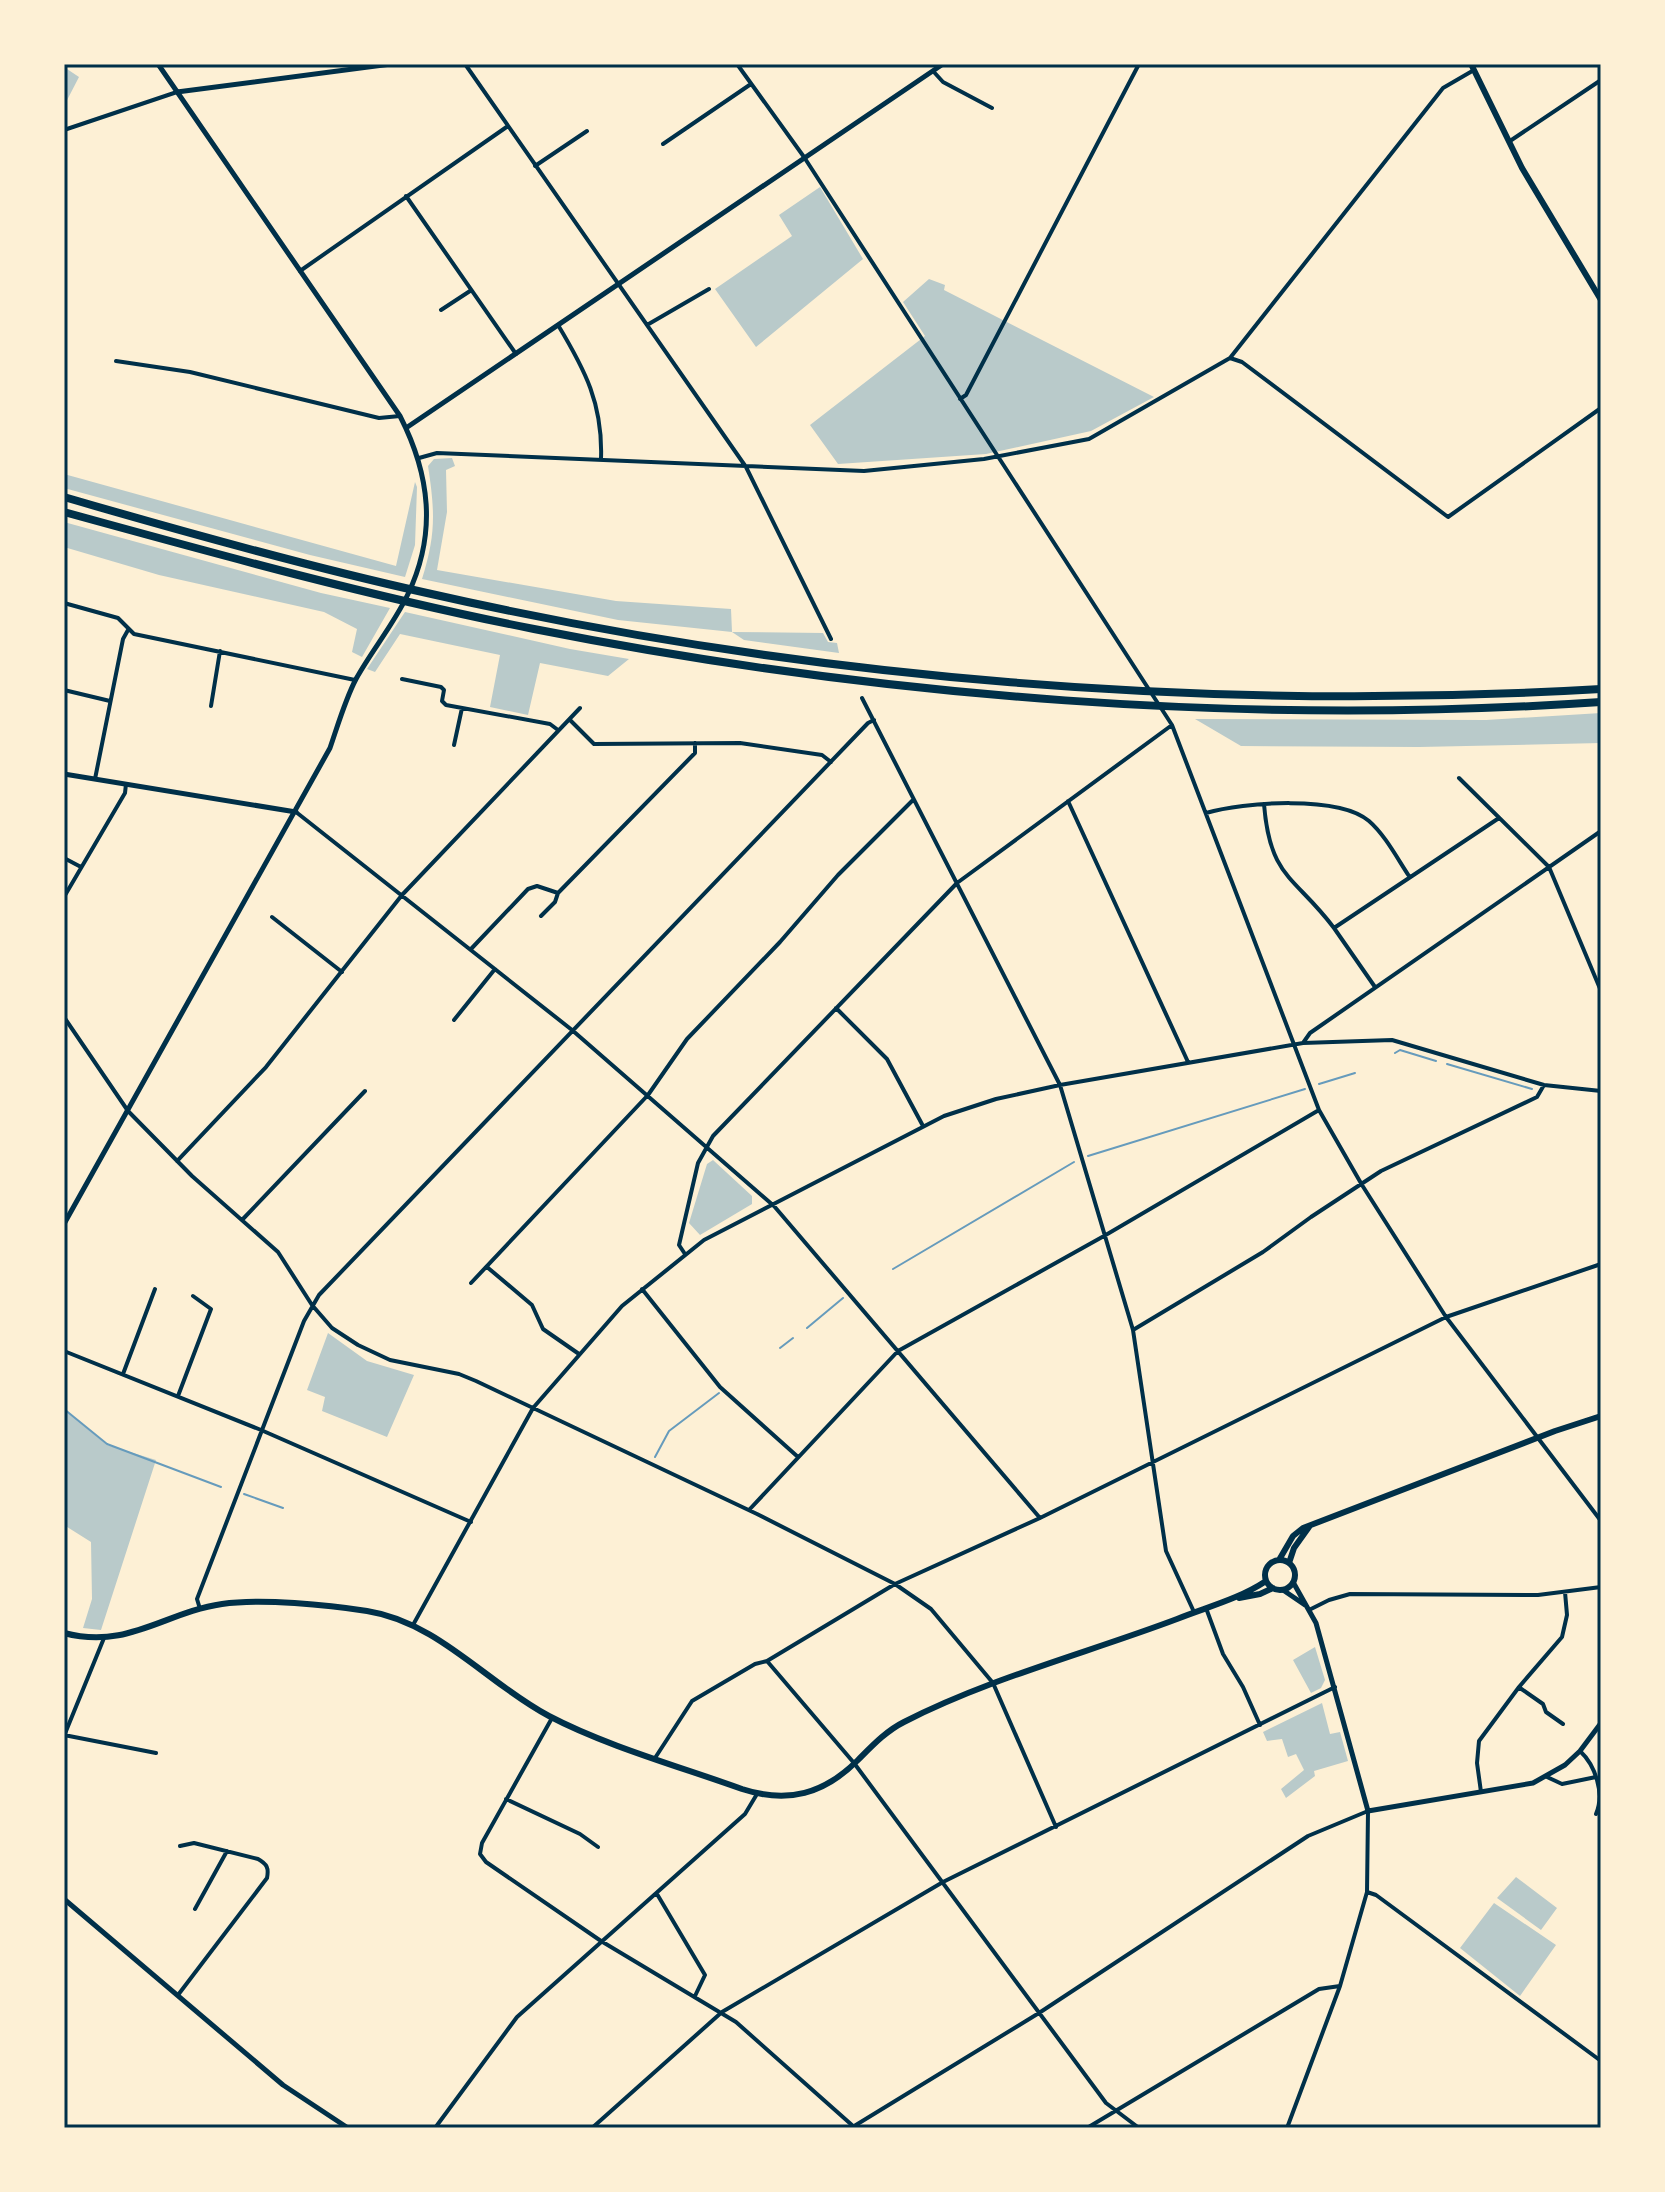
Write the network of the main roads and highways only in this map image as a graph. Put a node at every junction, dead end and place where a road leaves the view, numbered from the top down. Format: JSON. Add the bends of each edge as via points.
{"nodes":[{"id":1,"x":1472,"y":67,"type":"edge"},
{"id":2,"x":1601,"y":300,"type":"edge"},
{"id":3,"x":64,"y":497,"type":"edge"},
{"id":4,"x":64,"y":512,"type":"edge"},
{"id":5,"x":1601,"y":689,"type":"edge"},
{"id":6,"x":1601,"y":702,"type":"edge"},
{"id":7,"x":1601,"y":1416,"type":"edge"},
{"id":8,"x":1311,"y":1524,"type":"junction"},
{"id":9,"x":1279,"y":1560,"type":"junction"},
{"id":10,"x":1289,"y":1563,"type":"junction"},
{"id":11,"x":1266,"y":1581,"type":"junction"},
{"id":12,"x":1273,"y":1588,"type":"junction"},
{"id":13,"x":1232,"y":1599,"type":"junction"},
{"id":14,"x":64,"y":1633,"type":"edge"}],
"edges":[{"from":1,"to":2,"type":"main road","via":[[1508,142]]},
{"from":3,"to":5,"type":"highway","via":[[320,567],[538,616],[818,662],[1179,692],[1430,695]]},
{"from":4,"to":6,"type":"highway","via":[[317,581],[551,633],[803,673],[936,689],[1188,706],[1368,709]]},
{"from":7,"to":8,"type":"main road"},
{"from":8,"to":9,"type":"main road","via":[[1293,1536]]},
{"from":8,"to":10,"type":"main road"},
{"from":9,"to":10,"type":"main road"},
{"from":9,"to":11,"type":"main road","via":[[1268,1565]]},
{"from":10,"to":12,"type":"main road","via":[[1293,1582],[1283,1590]]},
{"from":11,"to":12,"type":"main road"},
{"from":11,"to":13,"type":"main road"},
{"from":12,"to":13,"type":"main road"},
{"from":13,"to":14,"type":"main road","via":[[993,1683],[896,1726],[835,1781],[790,1797],[757,1794],[552,1718],[443,1643],[380,1614],[224,1603],[134,1633]]}]}
